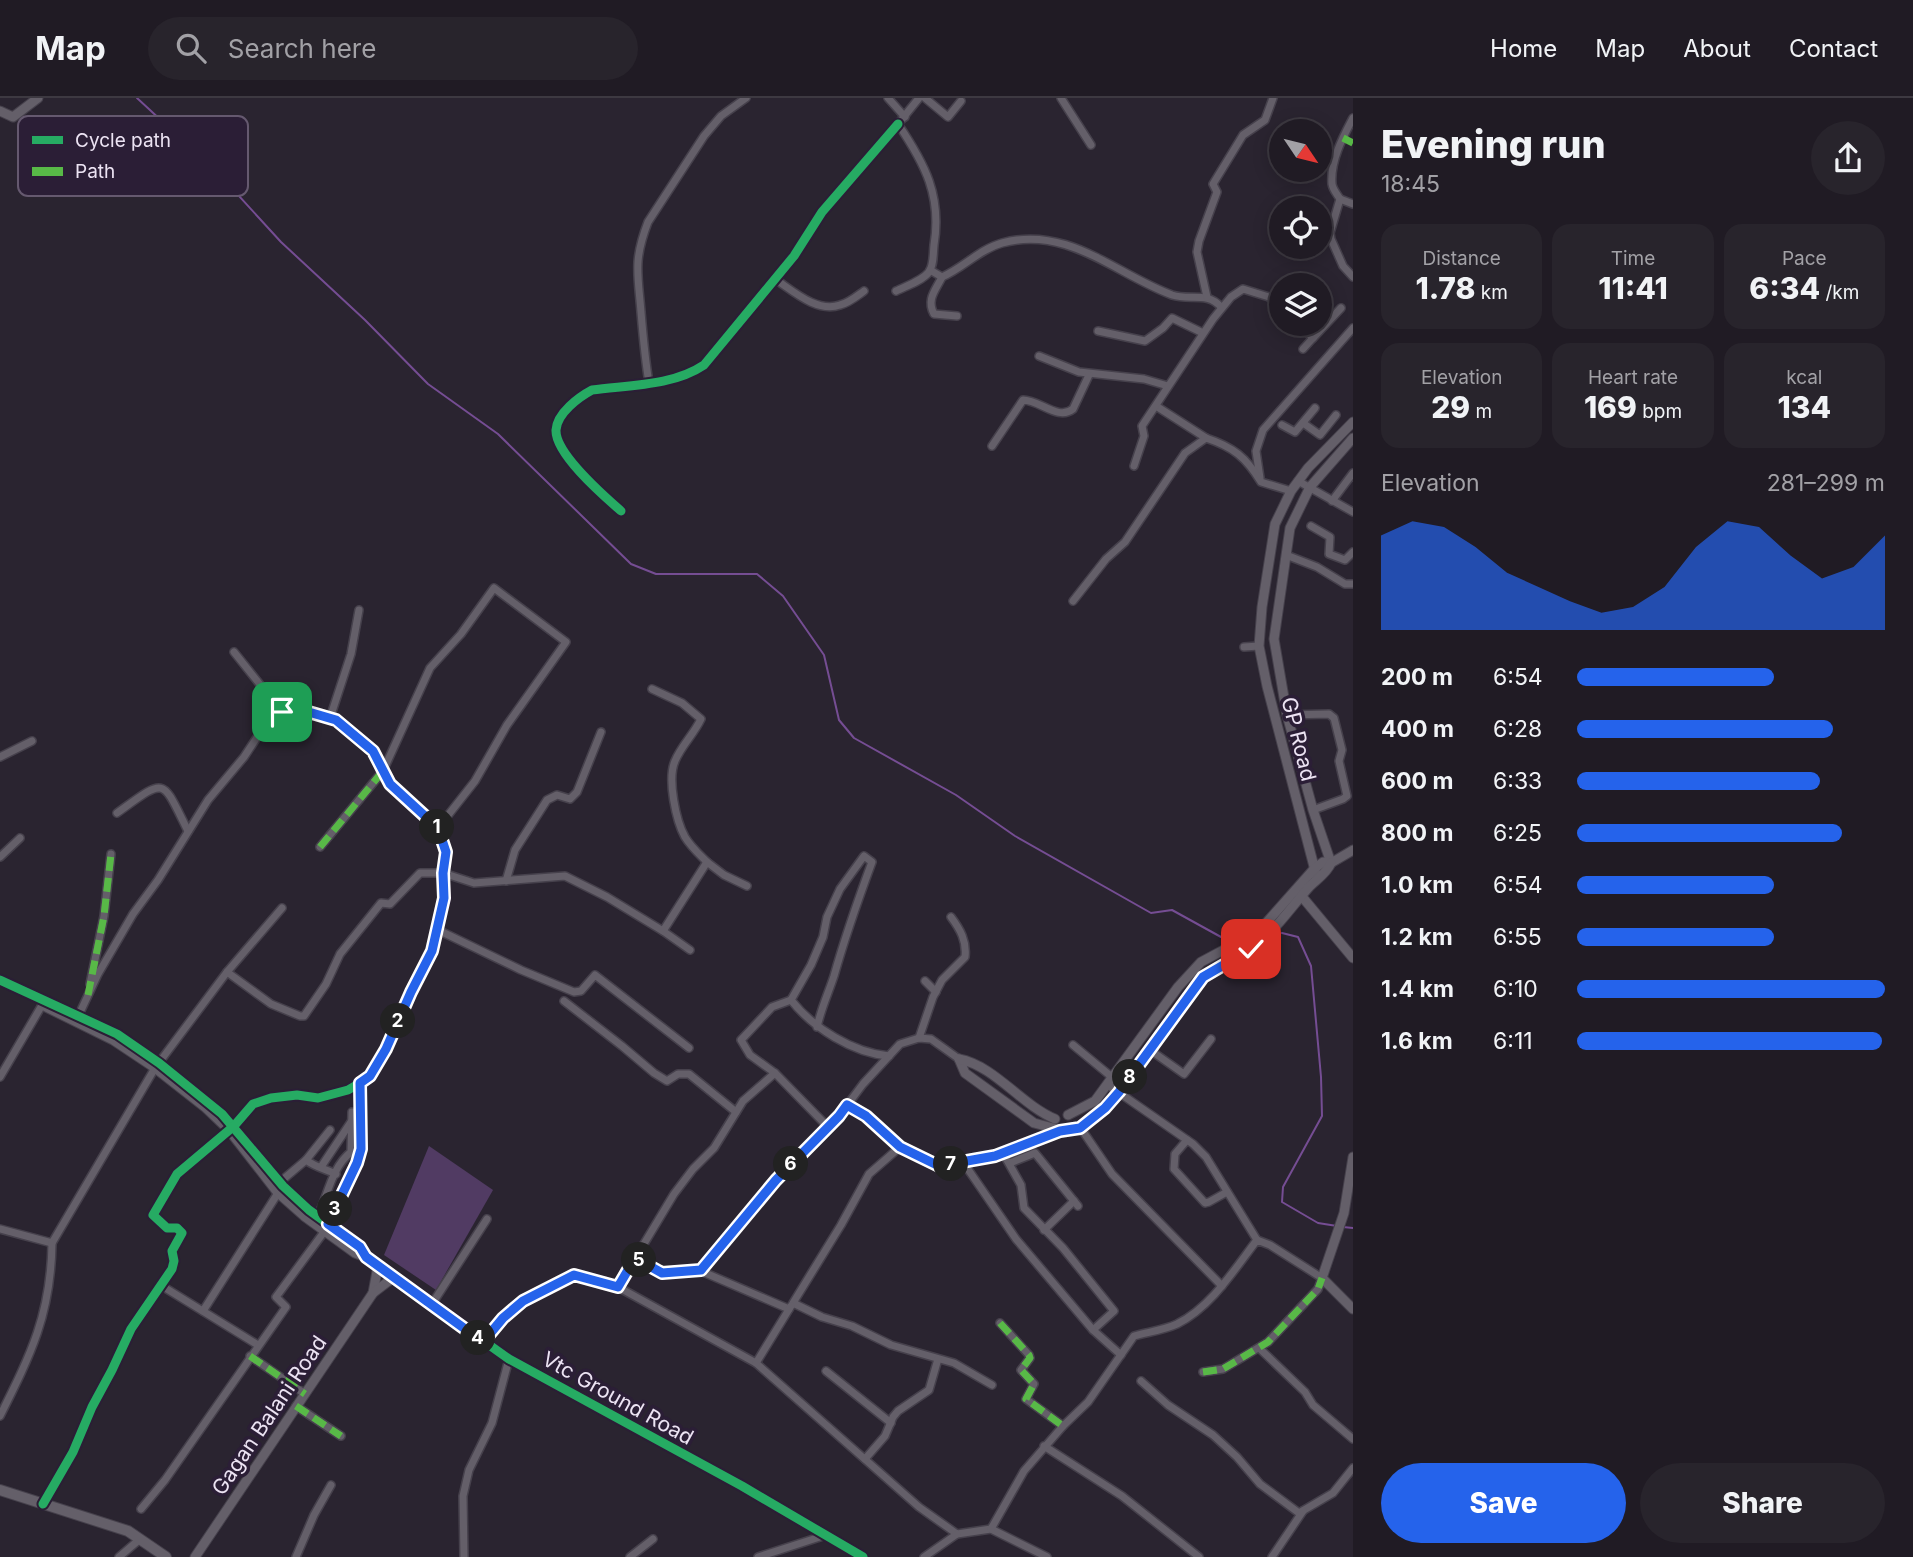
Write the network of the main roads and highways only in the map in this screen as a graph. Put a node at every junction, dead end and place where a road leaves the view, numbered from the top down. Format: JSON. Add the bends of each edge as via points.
{"nodes":[{"id":1,"x":0,"y":1490,"type":"edge"},
{"id":2,"x":166,"y":1557,"type":"edge"}],
"edges":[{"from":1,"to":2,"type":"main road","via":[[128,1531]]}]}
